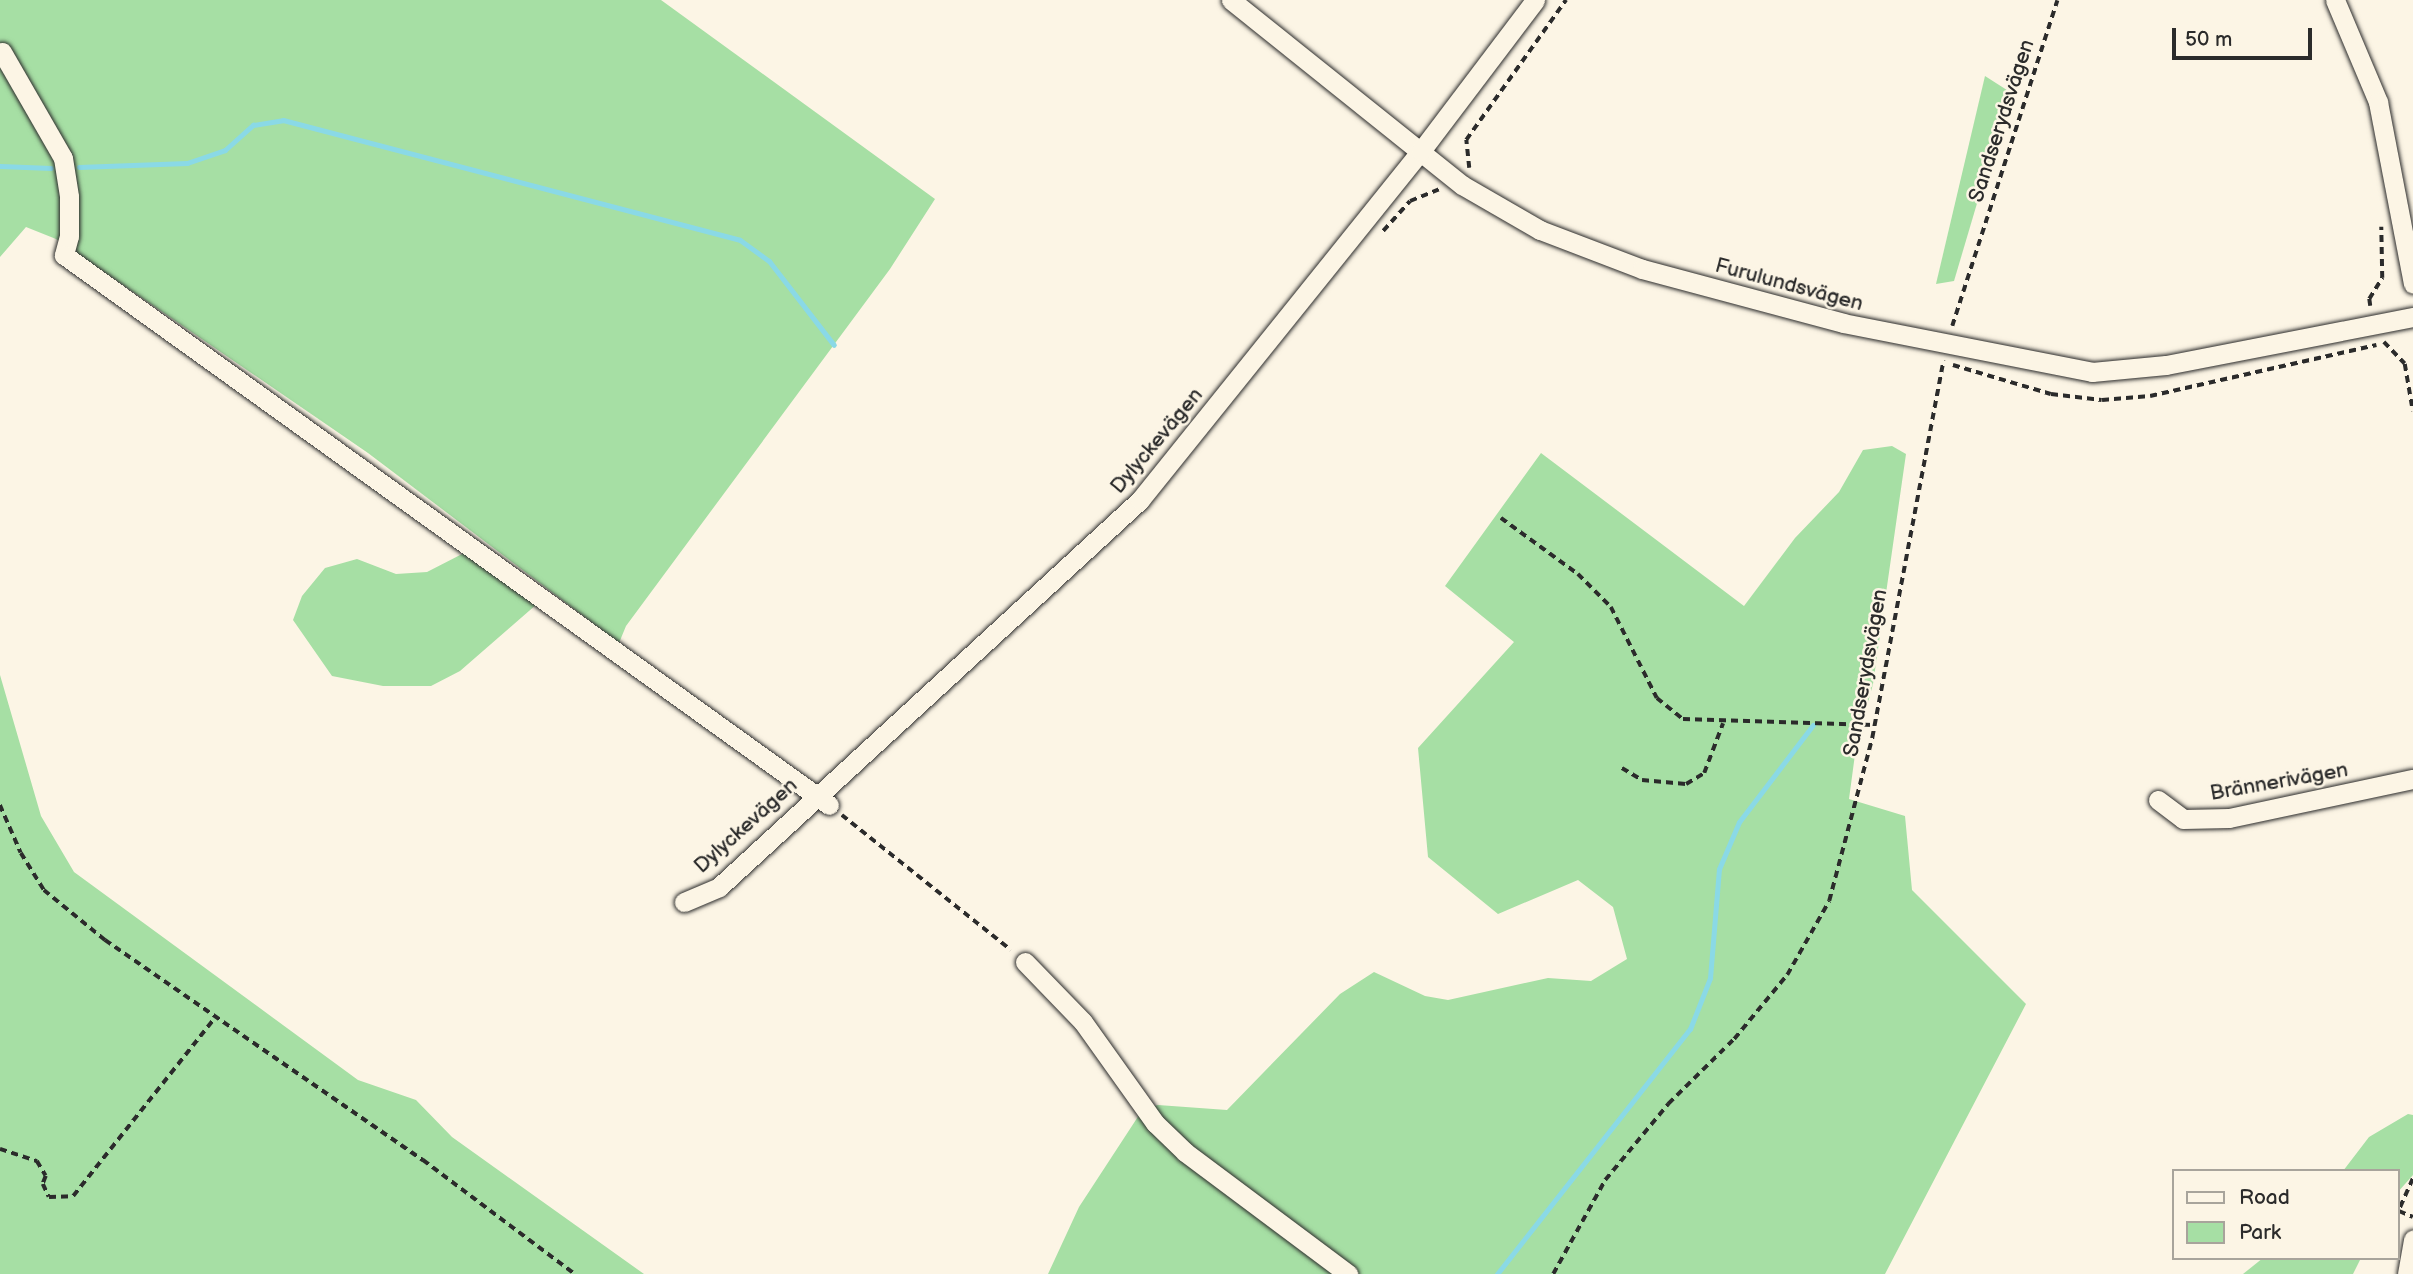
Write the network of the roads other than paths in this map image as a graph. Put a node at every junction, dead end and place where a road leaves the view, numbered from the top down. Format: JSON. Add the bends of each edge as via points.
{"nodes":[{"id":1,"x":1231,"y":0,"type":"edge"},
{"id":2,"x":1535,"y":0,"type":"edge"},
{"id":3,"x":2335,"y":0,"type":"edge"},
{"id":4,"x":2,"y":52,"type":"dead end"},
{"id":5,"x":1421,"y":151,"type":"junction"},
{"id":6,"x":2413,"y":284,"type":"edge"},
{"id":7,"x":2413,"y":317,"type":"edge"},
{"id":8,"x":2413,"y":779,"type":"edge"},
{"id":9,"x":823,"y":800,"type":"junction"},
{"id":10,"x":2158,"y":800,"type":"dead end"},
{"id":11,"x":684,"y":902,"type":"dead end"},
{"id":12,"x":1025,"y":962,"type":"road end"},
{"id":13,"x":2413,"y":1240,"type":"edge"},
{"id":14,"x":1348,"y":1274,"type":"edge"},
{"id":15,"x":2407,"y":1274,"type":"edge"}],
"edges":[{"from":1,"to":5,"type":"street","name":"Furulundsvägen"},
{"from":2,"to":5,"type":"street","name":"Dylyckevägen"},
{"from":3,"to":6,"type":"street","via":[[2378,102]]},
{"from":4,"to":9,"type":"street","via":[[63,158],[69,197],[64,254]]},
{"from":5,"to":7,"type":"street","name":"Furulundsvägen","via":[[1462,185],[1540,230],[1642,269],[1944,354],[2092,372],[2166,365]]},
{"from":5,"to":9,"type":"street","name":"Dylyckevägen","via":[[1140,500]]},
{"from":8,"to":10,"type":"street","name":"Brännerivägen","via":[[2229,818],[2183,818]]},
{"from":9,"to":11,"type":"street","name":"Dylyckevägen","via":[[719,887]]},
{"from":12,"to":14,"type":"street","via":[[1083,1022],[1155,1123]]},
{"from":13,"to":15,"type":"street"}]}
